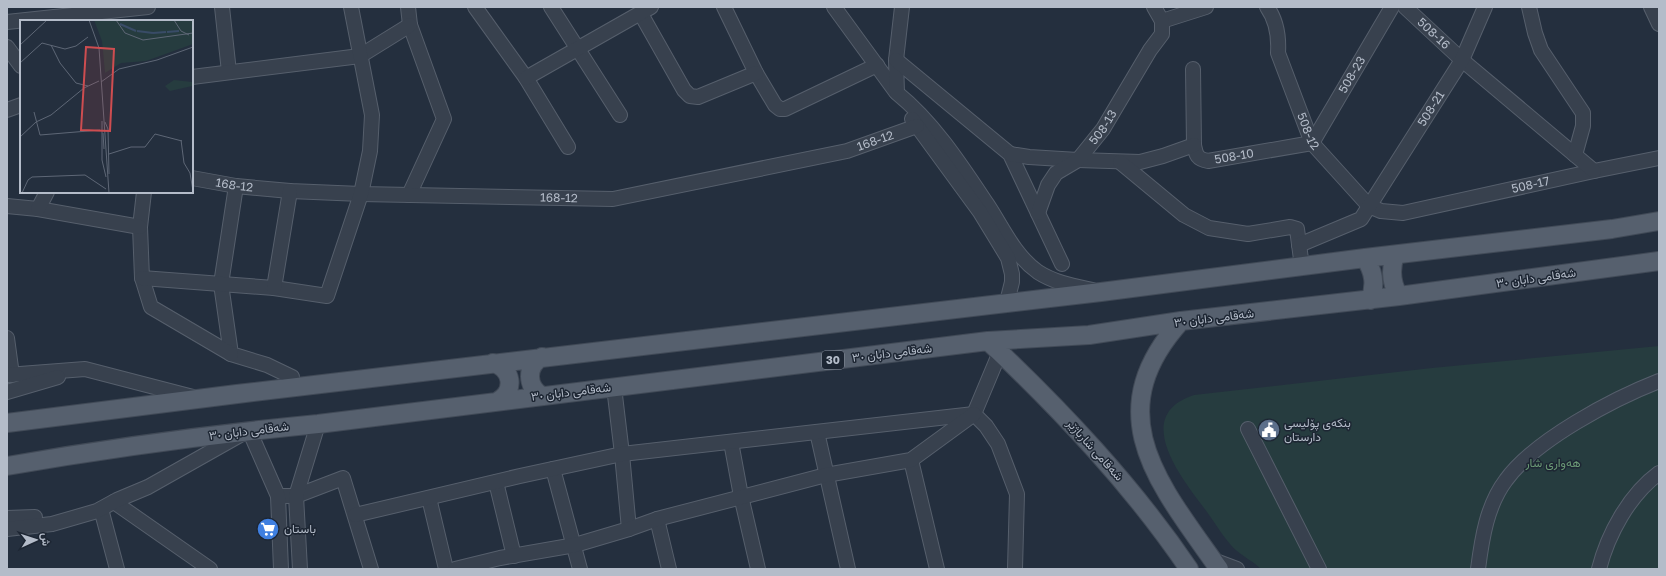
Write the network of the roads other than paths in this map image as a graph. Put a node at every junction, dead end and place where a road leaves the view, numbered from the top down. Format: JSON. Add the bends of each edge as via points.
{"nodes":[{"id":1,"x":148,"y":7,"type":"edge"},
{"id":2,"x":222,"y":7,"type":"edge"},
{"id":3,"x":351,"y":7,"type":"edge"},
{"id":4,"x":408,"y":7,"type":"edge"},
{"id":5,"x":475,"y":7,"type":"edge"},
{"id":6,"x":551,"y":7,"type":"edge"},
{"id":7,"x":724,"y":7,"type":"edge"},
{"id":8,"x":902,"y":7,"type":"edge"},
{"id":9,"x":1154,"y":7,"type":"edge"},
{"id":10,"x":1206,"y":7,"type":"edge"},
{"id":11,"x":1267,"y":7,"type":"edge"},
{"id":12,"x":1392,"y":7,"type":"edge"},
{"id":13,"x":1405,"y":7,"type":"edge"},
{"id":14,"x":1486,"y":7,"type":"edge"},
{"id":15,"x":1529,"y":7,"type":"edge"},
{"id":16,"x":1651,"y":7,"type":"edge"},
{"id":17,"x":838,"y":8,"type":"edge"},
{"id":18,"x":646,"y":10,"type":"edge"},
{"id":19,"x":26,"y":20,"type":"edge"},
{"id":20,"x":20,"y":21,"type":"edge"},
{"id":21,"x":7,"y":22,"type":"edge"},
{"id":22,"x":1659,"y":24,"type":"edge"},
{"id":23,"x":410,"y":25,"type":"junction"},
{"id":24,"x":1162,"y":27,"type":"junction"},
{"id":25,"x":7,"y":47,"type":"edge"},
{"id":26,"x":578,"y":48,"type":"junction"},
{"id":27,"x":360,"y":56,"type":"junction"},
{"id":28,"x":896,"y":60,"type":"junction"},
{"id":29,"x":1462,"y":60,"type":"junction"},
{"id":30,"x":20,"y":65,"type":"edge"},
{"id":31,"x":877,"y":65,"type":"junction"},
{"id":32,"x":1193,"y":69,"type":"dead end"},
{"id":33,"x":229,"y":72,"type":"junction"},
{"id":34,"x":756,"y":73,"type":"junction"},
{"id":35,"x":193,"y":77,"type":"edge"},
{"id":36,"x":526,"y":78,"type":"junction"},
{"id":37,"x":897,"y":93,"type":"junction"},
{"id":38,"x":20,"y":105,"type":"edge"},
{"id":39,"x":7,"y":110,"type":"edge"},
{"id":40,"x":620,"y":115,"type":"dead end"},
{"id":41,"x":916,"y":126,"type":"junction"},
{"id":42,"x":1312,"y":143,"type":"junction"},
{"id":43,"x":1194,"y":145,"type":"junction"},
{"id":44,"x":568,"y":147,"type":"dead end"},
{"id":45,"x":1010,"y":154,"type":"junction"},
{"id":46,"x":1575,"y":155,"type":"junction"},
{"id":47,"x":1659,"y":158,"type":"edge"},
{"id":48,"x":1078,"y":160,"type":"junction"},
{"id":49,"x":1120,"y":162,"type":"junction"},
{"id":50,"x":1594,"y":171,"type":"junction"},
{"id":51,"x":193,"y":178,"type":"edge"},
{"id":52,"x":236,"y":186,"type":"junction"},
{"id":53,"x":290,"y":191,"type":"junction"},
{"id":54,"x":46,"y":193,"type":"edge"},
{"id":55,"x":144,"y":193,"type":"edge"},
{"id":56,"x":361,"y":194,"type":"junction"},
{"id":57,"x":409,"y":195,"type":"junction"},
{"id":58,"x":7,"y":206,"type":"edge"},
{"id":59,"x":1369,"y":206,"type":"junction"},
{"id":60,"x":38,"y":209,"type":"junction"},
{"id":61,"x":1038,"y":213,"type":"junction"},
{"id":62,"x":1659,"y":221,"type":"edge"},
{"id":63,"x":140,"y":226,"type":"junction"},
{"id":64,"x":1299,"y":244,"type":"junction"},
{"id":65,"x":1395,"y":255,"type":"junction"},
{"id":66,"x":1365,"y":258,"type":"junction"},
{"id":67,"x":1659,"y":261,"type":"edge"},
{"id":68,"x":1062,"y":264,"type":"dead end"},
{"id":69,"x":1302,"y":267,"type":"junction"},
{"id":70,"x":142,"y":278,"type":"junction"},
{"id":71,"x":221,"y":284,"type":"junction"},
{"id":72,"x":274,"y":288,"type":"junction"},
{"id":73,"x":1101,"y":292,"type":"junction"},
{"id":74,"x":1399,"y":296,"type":"junction"},
{"id":75,"x":1370,"y":300,"type":"junction"},
{"id":76,"x":1007,"y":302,"type":"junction"},
{"id":77,"x":1181,"y":321,"type":"junction"},
{"id":78,"x":7,"y":338,"type":"edge"},
{"id":79,"x":994,"y":347,"type":"junction"},
{"id":80,"x":231,"y":354,"type":"junction"},
{"id":81,"x":542,"y":357,"type":"junction"},
{"id":82,"x":492,"y":363,"type":"junction"},
{"id":83,"x":85,"y":370,"type":"junction"},
{"id":84,"x":9,"y":375,"type":"edge"},
{"id":85,"x":1659,"y":381,"type":"edge"},
{"id":86,"x":292,"y":387,"type":"junction"},
{"id":87,"x":614,"y":387,"type":"junction"},
{"id":88,"x":7,"y":392,"type":"edge"},
{"id":89,"x":542,"y":396,"type":"junction"},
{"id":90,"x":199,"y":399,"type":"junction"},
{"id":91,"x":498,"y":401,"type":"junction"},
{"id":92,"x":974,"y":414,"type":"junction"},
{"id":93,"x":7,"y":423,"type":"edge"},
{"id":94,"x":318,"y":424,"type":"junction"},
{"id":95,"x":1248,"y":429,"type":"dead end"},
{"id":96,"x":249,"y":430,"type":"junction"},
{"id":97,"x":817,"y":432,"type":"junction"},
{"id":98,"x":731,"y":442,"type":"junction"},
{"id":99,"x":622,"y":454,"type":"junction"},
{"id":100,"x":911,"y":460,"type":"junction"},
{"id":101,"x":7,"y":466,"type":"edge"},
{"id":102,"x":553,"y":469,"type":"junction"},
{"id":103,"x":1659,"y":473,"type":"edge"},
{"id":104,"x":826,"y":475,"type":"junction"},
{"id":105,"x":496,"y":482,"type":"junction"},
{"id":106,"x":278,"y":496,"type":"junction"},
{"id":107,"x":296,"y":496,"type":"junction"},
{"id":108,"x":741,"y":496,"type":"junction"},
{"id":109,"x":429,"y":498,"type":"junction"},
{"id":110,"x":114,"y":502,"type":"junction"},
{"id":111,"x":101,"y":509,"type":"junction"},
{"id":112,"x":355,"y":515,"type":"junction"},
{"id":113,"x":80,"y":516,"type":"junction"},
{"id":114,"x":7,"y":518,"type":"edge"},
{"id":115,"x":657,"y":518,"type":"junction"},
{"id":116,"x":7,"y":529,"type":"edge"},
{"id":117,"x":629,"y":529,"type":"junction"},
{"id":118,"x":575,"y":545,"type":"junction"},
{"id":119,"x":505,"y":561,"type":"edge"},
{"id":120,"x":1216,"y":564,"type":"edge"},
{"id":121,"x":117,"y":569,"type":"edge"},
{"id":122,"x":210,"y":569,"type":"edge"},
{"id":123,"x":281,"y":569,"type":"edge"},
{"id":124,"x":300,"y":569,"type":"edge"},
{"id":125,"x":371,"y":569,"type":"edge"},
{"id":126,"x":446,"y":569,"type":"edge"},
{"id":127,"x":455,"y":569,"type":"edge"},
{"id":128,"x":580,"y":569,"type":"edge"},
{"id":129,"x":669,"y":569,"type":"edge"},
{"id":130,"x":758,"y":569,"type":"edge"},
{"id":131,"x":848,"y":569,"type":"edge"},
{"id":132,"x":937,"y":569,"type":"edge"},
{"id":133,"x":1015,"y":569,"type":"edge"},
{"id":134,"x":1189,"y":569,"type":"edge"},
{"id":135,"x":1237,"y":569,"type":"edge"},
{"id":136,"x":1319,"y":569,"type":"edge"},
{"id":137,"x":1478,"y":569,"type":"edge"},
{"id":138,"x":1599,"y":569,"type":"edge"}],
"edges":[{"from":1,"to":19,"type":"street"},
{"from":2,"to":33,"type":"street"},
{"from":3,"to":27,"type":"street"},
{"from":4,"to":23,"type":"street"},
{"from":5,"to":36,"type":"street"},
{"from":6,"to":26,"type":"street"},
{"from":7,"to":34,"type":"street"},
{"from":8,"to":28,"type":"street"},
{"from":9,"to":24,"type":"street"},
{"from":10,"to":24,"type":"street"},
{"from":11,"to":42,"type":"street","name":"508-12","via":[[1275,22],[1278,53]]},
{"from":12,"to":42,"type":"street","name":"508-23"},
{"from":13,"to":29,"type":"street","name":"508-16"},
{"from":14,"to":29,"type":"street","name":"508-21"},
{"from":15,"to":46,"type":"street","via":[[1541,50],[1582,109],[1584,121]]},
{"from":16,"to":22,"type":"street"},
{"from":17,"to":31,"type":"street"},
{"from":18,"to":26,"type":"street"},
{"from":18,"to":34,"type":"street","via":[[684,90],[690,96],[698,97]]},
{"from":20,"to":21,"type":"street"},
{"from":23,"to":27,"type":"street"},
{"from":23,"to":57,"type":"street","via":[[444,119]]},
{"from":24,"to":48,"type":"street","name":"508-13","via":[[1103,129]]},
{"from":25,"to":30,"type":"street"},
{"from":26,"to":36,"type":"street"},
{"from":26,"to":40,"type":"street"},
{"from":27,"to":33,"type":"street"},
{"from":27,"to":56,"type":"street","via":[[372,115],[370,151]]},
{"from":28,"to":37,"type":"street"},
{"from":28,"to":45,"type":"street"},
{"from":29,"to":46,"type":"street","name":"508-16"},
{"from":29,"to":59,"type":"street","name":"508-21"},
{"from":31,"to":34,"type":"street","via":[[786,109],[780,109],[775,105]]},
{"from":31,"to":37,"type":"street"},
{"from":32,"to":43,"type":"street"},
{"from":33,"to":35,"type":"street"},
{"from":36,"to":44,"type":"street"},
{"from":37,"to":41,"type":"street"},
{"from":37,"to":73,"type":"street","via":[[931,126],[984,199],[1010,243],[1028,264],[1062,284]]},
{"from":38,"to":39,"type":"street"},
{"from":41,"to":57,"type":"street","name":"168-12","via":[[847,150],[613,199]]},
{"from":41,"to":76,"type":"street","via":[[980,212],[1008,258],[1012,282]]},
{"from":42,"to":43,"type":"street","name":"508-10","via":[[1208,161],[1196,156]]},
{"from":42,"to":59,"type":"street","name":"508-12"},
{"from":43,"to":49,"type":"street","via":[[1140,162]]},
{"from":45,"to":48,"type":"street"},
{"from":45,"to":61,"type":"street"},
{"from":46,"to":50,"type":"street","name":"508-16"},
{"from":47,"to":50,"type":"street","name":"508-17"},
{"from":48,"to":49,"type":"street"},
{"from":48,"to":61,"type":"street","name":"508-13","via":[[1056,173],[1048,185]]},
{"from":49,"to":64,"type":"street","via":[[1184,215],[1209,228],[1248,234],[1297,228]]},
{"from":50,"to":59,"type":"street","name":"508-17","via":[[1403,213],[1381,211]]},
{"from":51,"to":52,"type":"street","name":"168-12"},
{"from":52,"to":53,"type":"street","name":"168-12"},
{"from":52,"to":71,"type":"street"},
{"from":53,"to":56,"type":"street","name":"168-12"},
{"from":53,"to":72,"type":"street"},
{"from":54,"to":60,"type":"street"},
{"from":55,"to":63,"type":"street"},
{"from":56,"to":57,"type":"street","name":"168-12"},
{"from":56,"to":72,"type":"street","via":[[327,296]]},
{"from":58,"to":60,"type":"street"},
{"from":59,"to":64,"type":"street","name":"508-21","via":[[1361,219]]},
{"from":60,"to":63,"type":"street"},
{"from":61,"to":68,"type":"street"},
{"from":62,"to":65,"type":"main road"},
{"from":63,"to":70,"type":"street"},
{"from":64,"to":69,"type":"street"},
{"from":65,"to":66,"type":"main road"},
{"from":65,"to":74,"type":"main road","via":[[1391,276]]},
{"from":66,"to":69,"type":"main road"},
{"from":66,"to":75,"type":"main road","via":[[1374,278]]},
{"from":67,"to":74,"type":"main road","name":"شەقامی دابان ٣٠","number":"30"},
{"from":69,"to":73,"type":"main road"},
{"from":70,"to":71,"type":"street"},
{"from":70,"to":80,"type":"street","via":[[151,307]]},
{"from":71,"to":72,"type":"street"},
{"from":71,"to":80,"type":"street"},
{"from":73,"to":76,"type":"main road"},
{"from":74,"to":75,"type":"main road","name":"شەقامی دابان ٣٠","number":"30"},
{"from":75,"to":77,"type":"main road","name":"شەقامی دابان ٣٠","number":"30"},
{"from":76,"to":81,"type":"main road"},
{"from":77,"to":79,"type":"main road","name":"شەقامی دابان ٣٠","number":"30"},
{"from":77,"to":120,"type":"main road","via":[[1152,363],[1142,394],[1140,425],[1155,473],[1175,508]]},
{"from":78,"to":84,"type":"street"},
{"from":79,"to":87,"type":"main road","name":"شەقامی دابان ٣٠","number":"30"},
{"from":79,"to":92,"type":"street"},
{"from":79,"to":134,"type":"main road","name":"شەقامی شارباژێر","via":[[1099,453],[1149,513]]},
{"from":80,"to":86,"type":"street","via":[[267,364],[292,377]]},
{"from":81,"to":82,"type":"main road"},
{"from":81,"to":89,"type":"main road","via":[[534,364],[530,374],[534,389]]},
{"from":82,"to":86,"type":"main road"},
{"from":82,"to":91,"type":"main road","via":[[502,367],[510,380],[509,390]]},
{"from":83,"to":84,"type":"street"},
{"from":83,"to":88,"type":"street"},
{"from":83,"to":90,"type":"street"},
{"from":85,"to":137,"type":"street","via":[[1584,418],[1549,440],[1524,460],[1506,480],[1491,507],[1482,536]]},
{"from":86,"to":90,"type":"main road"},
{"from":87,"to":89,"type":"main road","name":"شەقامی دابان ٣٠","number":"30"},
{"from":87,"to":99,"type":"street"},
{"from":89,"to":91,"type":"main road","name":"شەقامی دابان ٣٠","number":"30"},
{"from":90,"to":93,"type":"main road"},
{"from":91,"to":94,"type":"main road","name":"شەقامی دابان ٣٠","number":"30"},
{"from":92,"to":97,"type":"street"},
{"from":92,"to":100,"type":"street"},
{"from":92,"to":133,"type":"street","via":[[998,444],[1017,494]]},
{"from":94,"to":96,"type":"main road","name":"شەقامی دابان ٣٠","number":"30"},
{"from":94,"to":107,"type":"street"},
{"from":95,"to":136,"type":"street"},
{"from":96,"to":101,"type":"main road","name":"شەقامی دابان ٣٠","number":"30"},
{"from":96,"to":106,"type":"street"},
{"from":96,"to":110,"type":"street","via":[[148,487]]},
{"from":97,"to":98,"type":"street"},
{"from":97,"to":104,"type":"street"},
{"from":98,"to":99,"type":"street"},
{"from":98,"to":108,"type":"street"},
{"from":99,"to":102,"type":"street"},
{"from":99,"to":117,"type":"street"},
{"from":100,"to":104,"type":"street"},
{"from":100,"to":132,"type":"street"},
{"from":102,"to":105,"type":"street"},
{"from":102,"to":118,"type":"street"},
{"from":103,"to":138,"type":"street","via":[[1631,502],[1608,542]]},
{"from":104,"to":108,"type":"street"},
{"from":104,"to":131,"type":"street"},
{"from":105,"to":109,"type":"street"},
{"from":105,"to":119,"type":"street"},
{"from":106,"to":107,"type":"street"},
{"from":106,"to":123,"type":"street"},
{"from":107,"to":112,"type":"street","via":[[343,478]]},
{"from":107,"to":124,"type":"street"},
{"from":108,"to":115,"type":"street"},
{"from":108,"to":130,"type":"street"},
{"from":109,"to":112,"type":"street"},
{"from":109,"to":126,"type":"street"},
{"from":110,"to":111,"type":"street"},
{"from":110,"to":122,"type":"street"},
{"from":111,"to":113,"type":"street"},
{"from":111,"to":121,"type":"street"},
{"from":112,"to":125,"type":"street"},
{"from":113,"to":114,"type":"street"},
{"from":113,"to":116,"type":"street","via":[[52,524]]},
{"from":115,"to":117,"type":"street"},
{"from":115,"to":129,"type":"street"},
{"from":117,"to":118,"type":"street"},
{"from":118,"to":119,"type":"street"},
{"from":118,"to":128,"type":"street"},
{"from":119,"to":127,"type":"street"},
{"from":120,"to":135,"type":"street"}]}
